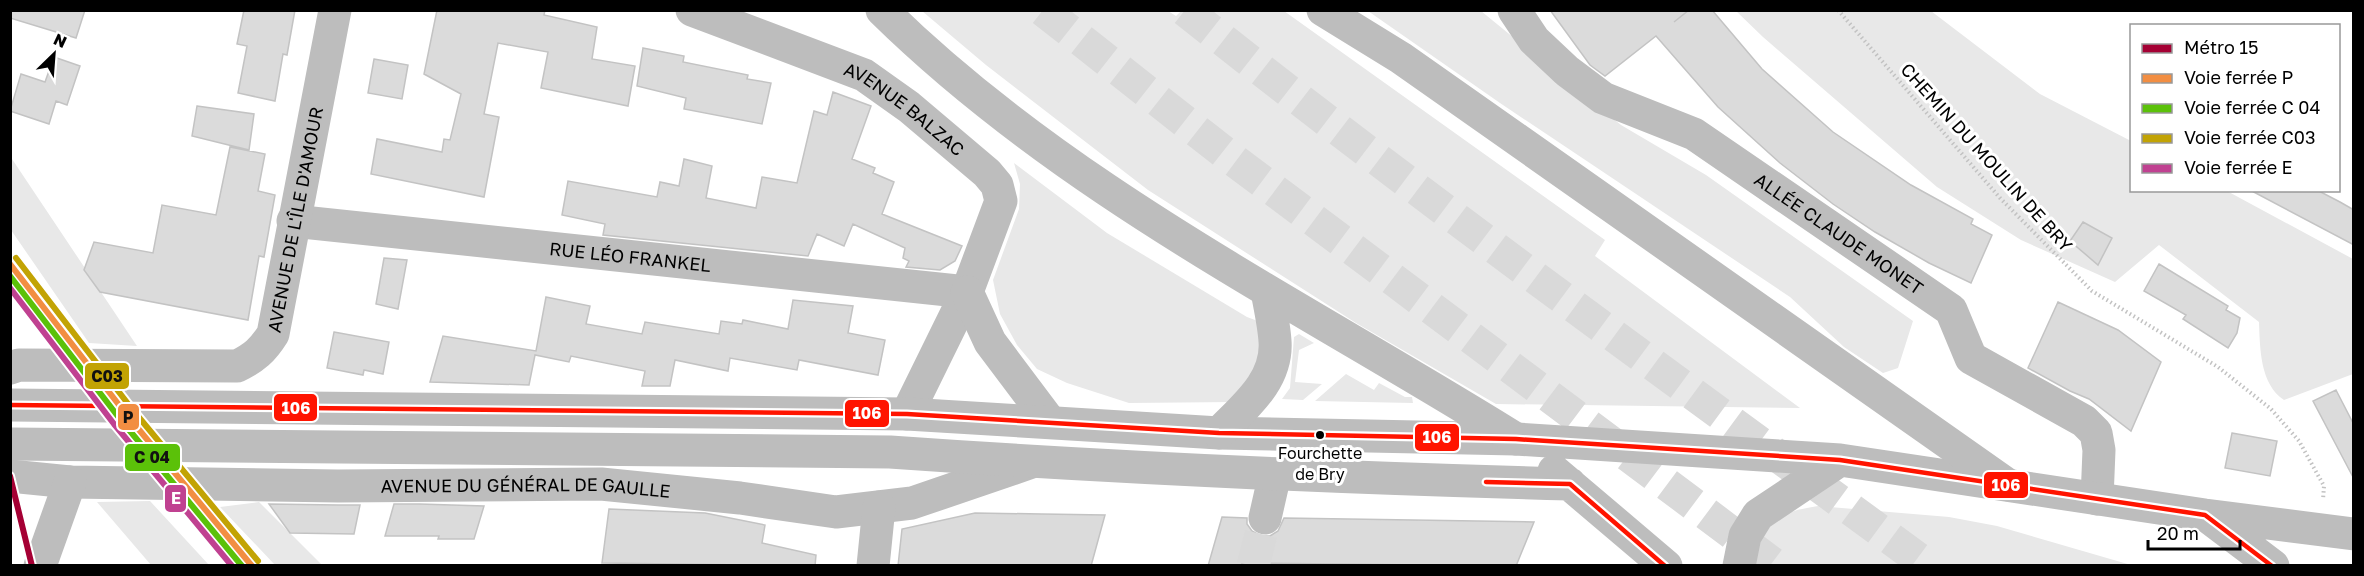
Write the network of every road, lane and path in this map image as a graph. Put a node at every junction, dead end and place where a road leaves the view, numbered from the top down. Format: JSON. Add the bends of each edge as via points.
{"nodes":[{"id":1,"x":335,"y":10,"type":"edge"},
{"id":2,"x":692,"y":10,"type":"edge"},
{"id":3,"x":882,"y":10,"type":"edge"},
{"id":4,"x":1323,"y":10,"type":"edge"},
{"id":5,"x":1515,"y":10,"type":"edge"},
{"id":6,"x":1838,"y":10,"type":"edge"},
{"id":7,"x":293,"y":221,"type":"junction"},
{"id":8,"x":1267,"y":291,"type":"junction"},
{"id":9,"x":967,"y":292,"type":"junction"},
{"id":10,"x":10,"y":368,"type":"edge"},
{"id":11,"x":10,"y":405,"type":"edge"},
{"id":12,"x":907,"y":414,"type":"junction"},
{"id":13,"x":1050,"y":422,"type":"junction"},
{"id":14,"x":1219,"y":433,"type":"junction"},
{"id":15,"x":1516,"y":439,"type":"junction"},
{"id":16,"x":10,"y":444,"type":"edge"},
{"id":17,"x":1840,"y":460,"type":"junction"},
{"id":18,"x":1032,"y":462,"type":"junction"},
{"id":19,"x":1275,"y":474,"type":"junction"},
{"id":20,"x":10,"y":476,"type":"edge"},
{"id":21,"x":70,"y":482,"type":"junction"},
{"id":22,"x":1570,"y":484,"type":"junction"},
{"id":23,"x":2008,"y":485,"type":"junction"},
{"id":24,"x":2097,"y":499,"type":"junction"},
{"id":25,"x":2323,"y":504,"type":"dead end"},
{"id":26,"x":879,"y":507,"type":"junction"},
{"id":27,"x":2205,"y":515,"type":"junction"},
{"id":28,"x":1265,"y":518,"type":"tunnel mouth"},
{"id":29,"x":2354,"y":534,"type":"edge"},
{"id":30,"x":40,"y":566,"type":"edge"},
{"id":31,"x":873,"y":566,"type":"edge"},
{"id":32,"x":1666,"y":566,"type":"edge"},
{"id":33,"x":1739,"y":566,"type":"edge"},
{"id":34,"x":2273,"y":566,"type":"edge"}],
"edges":[{"from":1,"to":7,"type":"main road","name":"AVENUE DE L'ÎLE D'AMOUR"},
{"from":2,"to":9,"type":"main road","name":"AVENUE BALZAC","via":[[864,75],[909,107],[987,173],[997,185],[1001,201]]},
{"from":3,"to":8,"type":"main road","via":[[1025,132],[1130,207]]},
{"from":4,"to":23,"type":"main road","via":[[1401,58]]},
{"from":5,"to":24,"type":"main road","name":"ALLÉE CLAUDE MONET","via":[[1534,40],[1603,98],[1695,134],[1951,310],[1971,358],[2084,421],[2096,433],[2099,450]]},
{"from":6,"to":25,"type":"path","name":"CHEMIN DU MOULIN DE BRY","via":[[2000,198],[2092,291],[2218,367],[2271,409],[2299,441],[2324,486]]},
{"from":7,"to":9,"type":"main road","name":"RUE LÉO FRANKEL"},
{"from":7,"to":10,"type":"main road","name":"AVENUE DE L'ÎLE D'AMOUR","via":[[273,334],[254,358],[237,366],[19,364]]},
{"from":8,"to":14,"type":"main road","via":[[1276,343],[1271,371],[1257,395]]},
{"from":8,"to":15,"type":"main road"},
{"from":9,"to":12,"type":"main road","name":"AVENUE BALZAC"},
{"from":9,"to":13,"type":"main road","via":[[990,342]]},
{"from":11,"to":12,"type":"main road"},
{"from":12,"to":13,"type":"main road"},
{"from":13,"to":14,"type":"main road"},
{"from":14,"to":15,"type":"main road"},
{"from":15,"to":17,"type":"main road"},
{"from":15,"to":22,"type":"main road"},
{"from":16,"to":18,"type":"main road","name":"AVENUE DU GÉNÉRAL DE GAULLE","via":[[890,452]]},
{"from":17,"to":23,"type":"main road"},
{"from":17,"to":33,"type":"main road","via":[[1758,515],[1745,536]]},
{"from":18,"to":19,"type":"main road","name":"AVENUE DU GÉNÉRAL DE GAULLE"},
{"from":18,"to":26,"type":"main road","name":"AVENUE DU GÉNÉRAL DE GAULLE","via":[[912,503]]},
{"from":19,"to":22,"type":"main road","name":"AVENUE DU GÉNÉRAL DE GAULLE"},
{"from":19,"to":28,"type":"main road"},
{"from":20,"to":21,"type":"main road","name":"AVENUE DU GÉNÉRAL DE GAULLE"},
{"from":21,"to":26,"type":"main road","name":"AVENUE DU GÉNÉRAL DE GAULLE","via":[[601,484],[836,512]]},
{"from":21,"to":30,"type":"main road"},
{"from":22,"to":32,"type":"main road"},
{"from":23,"to":24,"type":"main road"},
{"from":24,"to":27,"type":"main road"},
{"from":26,"to":31,"type":"main road"},
{"from":27,"to":29,"type":"main road"},
{"from":27,"to":34,"type":"main road"}]}
